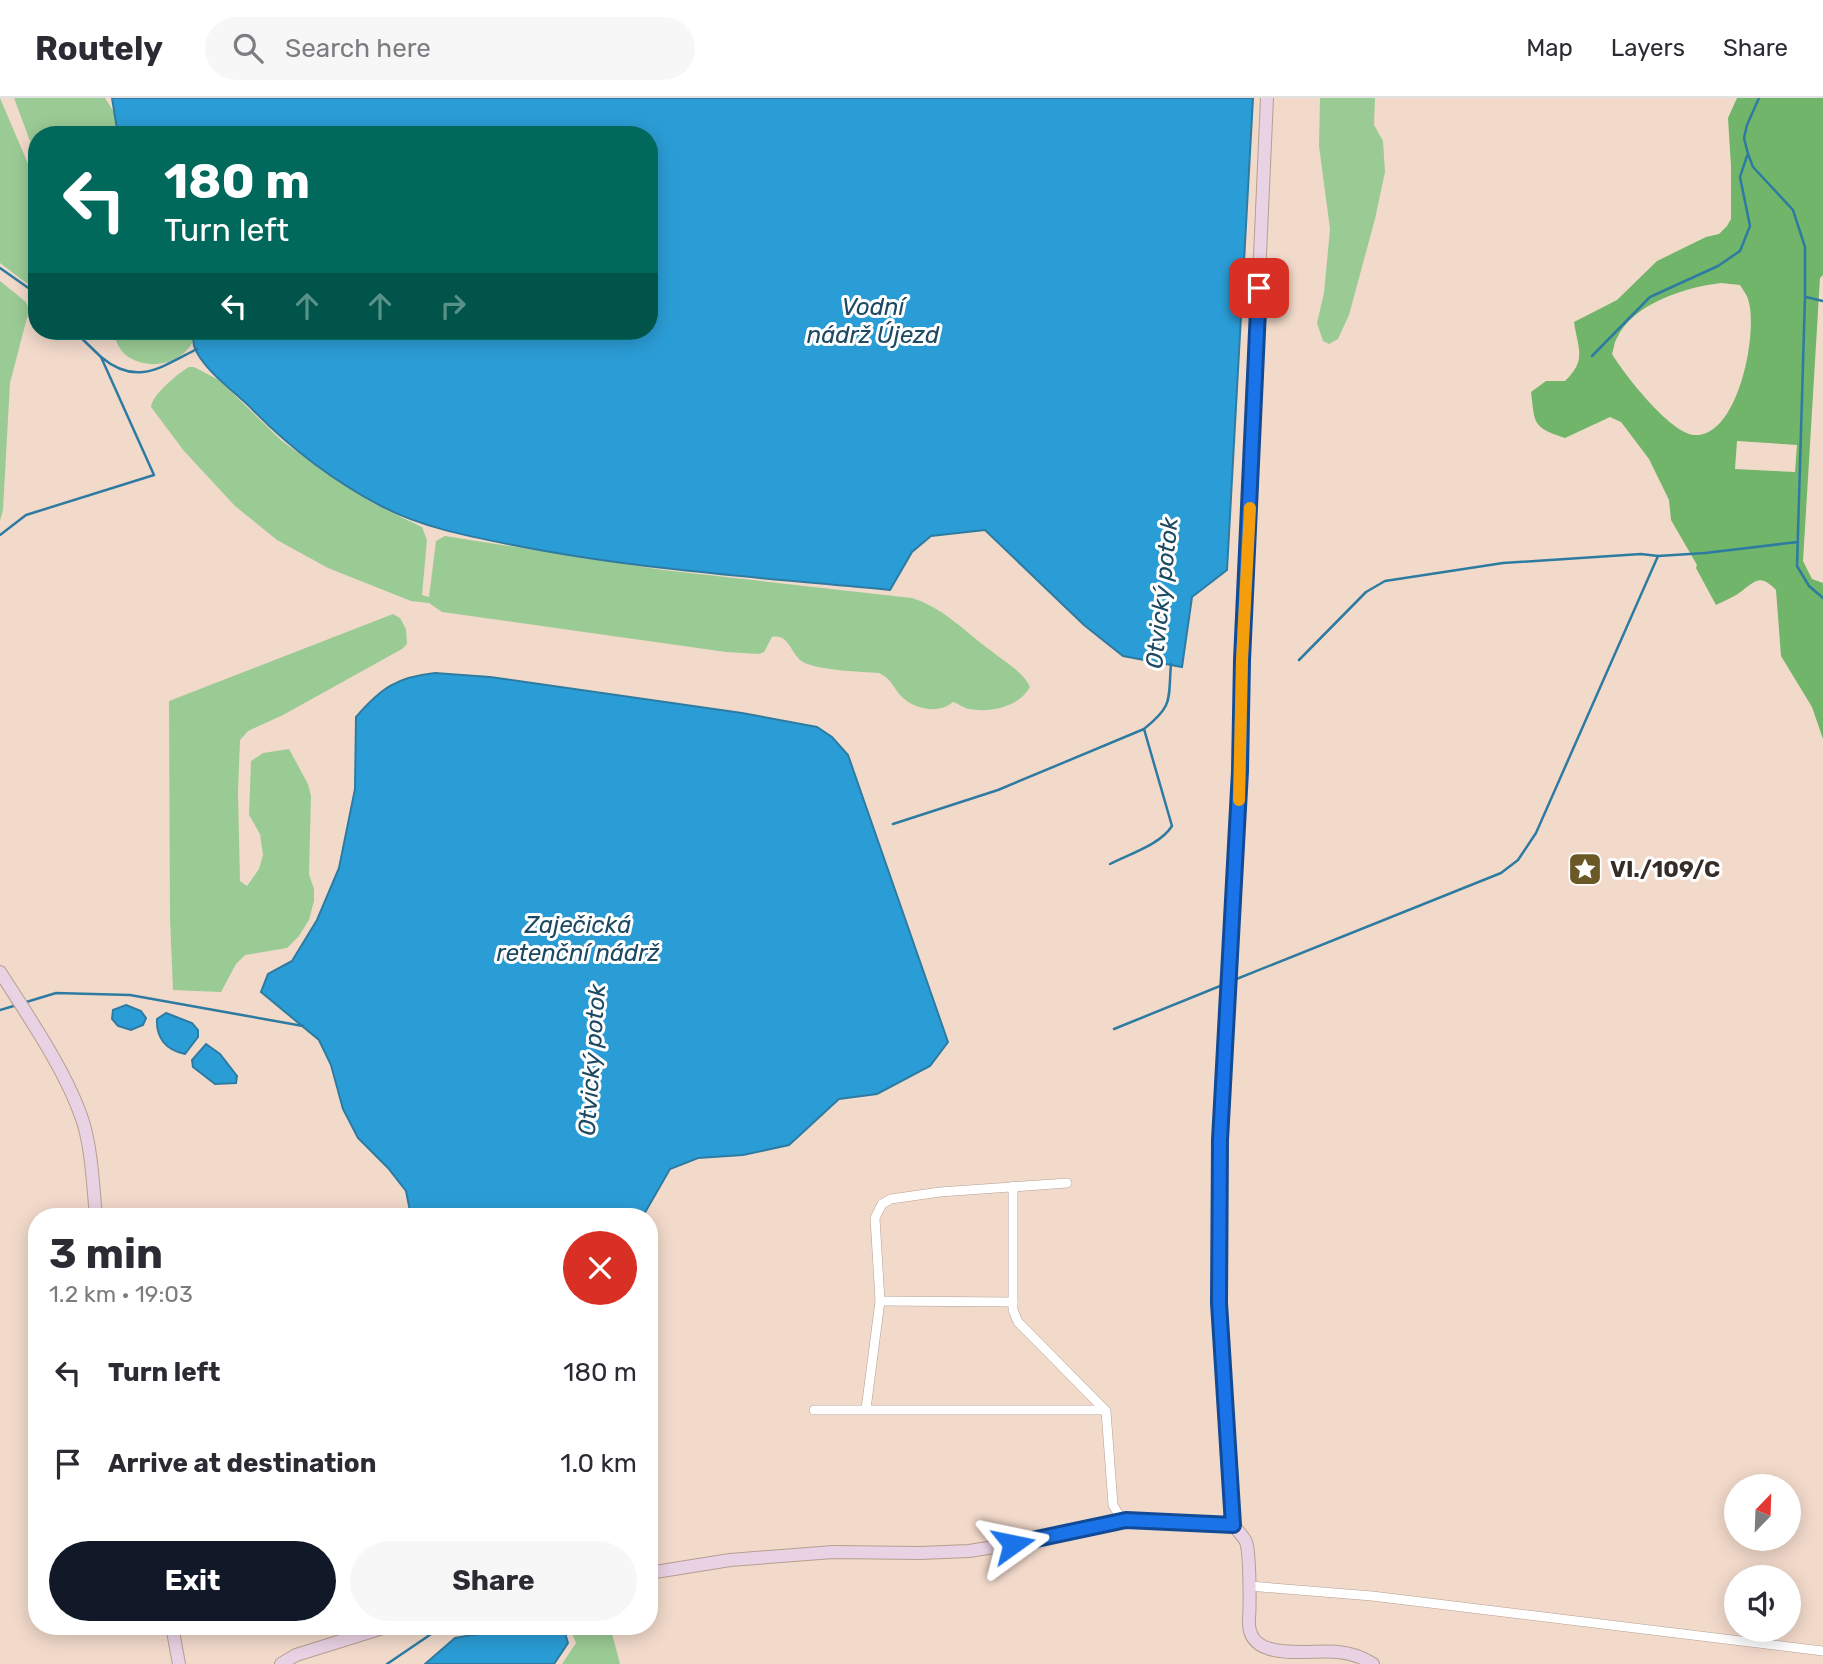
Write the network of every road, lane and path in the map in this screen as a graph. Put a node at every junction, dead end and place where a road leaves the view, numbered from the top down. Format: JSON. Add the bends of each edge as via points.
{"nodes":[{"id":1,"x":1268,"y":98,"type":"edge"},
{"id":2,"x":0,"y":972,"type":"edge"},
{"id":3,"x":1067,"y":1183,"type":"dead end"},
{"id":4,"x":1013,"y":1186,"type":"junction"},
{"id":5,"x":95,"y":1208,"type":"edge"},
{"id":6,"x":880,"y":1301,"type":"junction"},
{"id":7,"x":1013,"y":1302,"type":"junction"},
{"id":8,"x":866,"y":1409,"type":"junction"},
{"id":9,"x":814,"y":1410,"type":"dead end"},
{"id":10,"x":1104,"y":1410,"type":"junction"},
{"id":11,"x":1122,"y":1520,"type":"junction"},
{"id":12,"x":1233,"y":1525,"type":"junction"},
{"id":13,"x":658,"y":1572,"type":"edge"},
{"id":14,"x":1249,"y":1586,"type":"junction"},
{"id":15,"x":174,"y":1635,"type":"edge"},
{"id":16,"x":360,"y":1635,"type":"edge"},
{"id":17,"x":1823,"y":1651,"type":"edge"},
{"id":18,"x":179,"y":1664,"type":"edge"},
{"id":19,"x":281,"y":1664,"type":"edge"},
{"id":20,"x":1373,"y":1664,"type":"edge"}],
"edges":[{"from":1,"to":12,"type":"street","via":[[1220,1140],[1219,1303]]},
{"from":2,"to":5,"type":"street","via":[[81,1115]]},
{"from":3,"to":4,"type":"street"},
{"from":4,"to":6,"type":"street","via":[[940,1192],[882,1204],[875,1218]]},
{"from":4,"to":7,"type":"street"},
{"from":6,"to":7,"type":"street"},
{"from":6,"to":8,"type":"street"},
{"from":7,"to":10,"type":"street","via":[[1018,1322]]},
{"from":8,"to":9,"type":"street"},
{"from":8,"to":10,"type":"street"},
{"from":10,"to":11,"type":"street","via":[[1113,1505]]},
{"from":11,"to":12,"type":"street"},
{"from":11,"to":13,"type":"street","via":[[980,1549],[833,1552]]},
{"from":12,"to":14,"type":"street","via":[[1247,1543]]},
{"from":14,"to":17,"type":"street","via":[[1373,1596]]},
{"from":14,"to":20,"type":"street","via":[[1249,1629],[1264,1648],[1341,1652]]},
{"from":15,"to":18,"type":"street"},
{"from":16,"to":19,"type":"street"}]}
